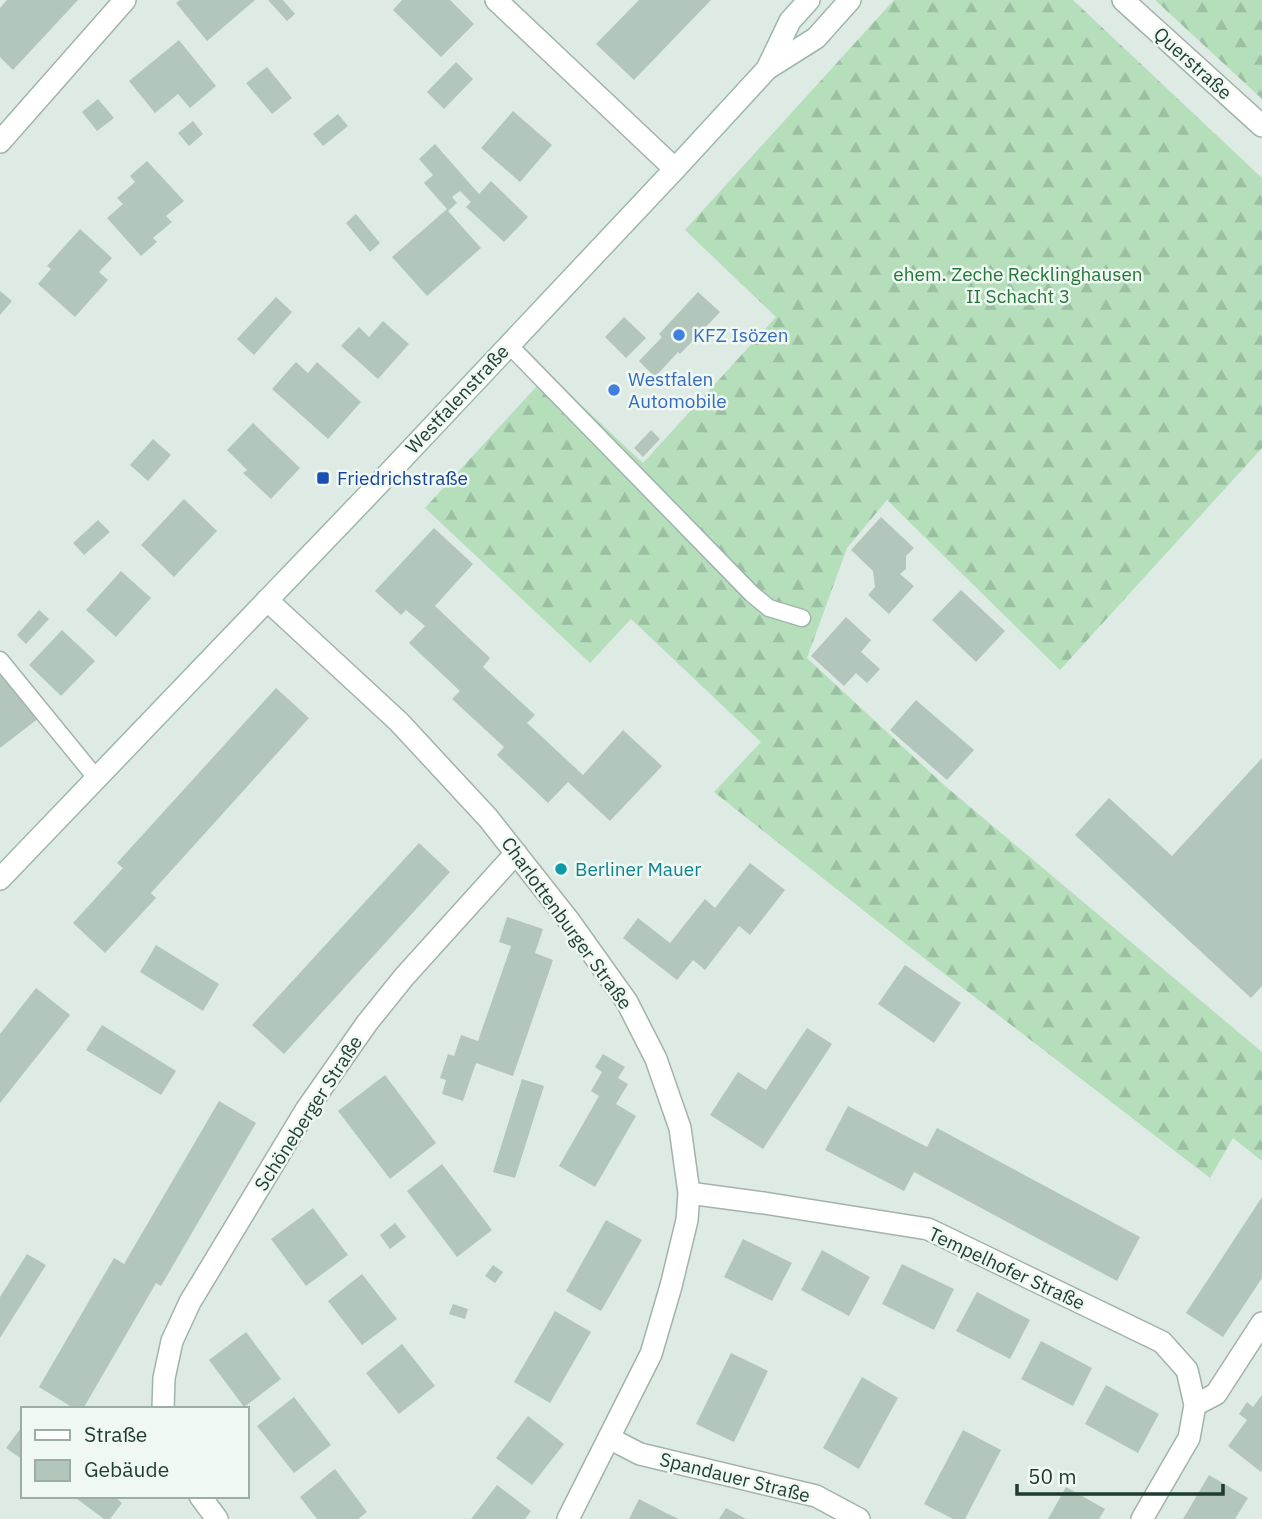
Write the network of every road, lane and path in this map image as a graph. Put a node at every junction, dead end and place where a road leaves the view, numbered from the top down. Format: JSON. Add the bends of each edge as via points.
{"nodes":[{"id":1,"x":125,"y":0,"type":"edge"},
{"id":2,"x":496,"y":0,"type":"edge"},
{"id":3,"x":809,"y":0,"type":"edge"},
{"id":4,"x":850,"y":0,"type":"edge"},
{"id":5,"x":1123,"y":0,"type":"edge"},
{"id":6,"x":767,"y":69,"type":"junction"},
{"id":7,"x":1262,"y":126,"type":"edge"},
{"id":8,"x":0,"y":142,"type":"edge"},
{"id":9,"x":676,"y":169,"type":"junction"},
{"id":10,"x":509,"y":345,"type":"junction"},
{"id":11,"x":267,"y":600,"type":"junction"},
{"id":12,"x":802,"y":618,"type":"dead end"},
{"id":13,"x":0,"y":660,"type":"edge"},
{"id":14,"x":97,"y":779,"type":"junction"},
{"id":15,"x":516,"y":853,"type":"junction"},
{"id":16,"x":0,"y":879,"type":"edge"},
{"id":17,"x":690,"y":1193,"type":"junction"},
{"id":18,"x":1262,"y":1323,"type":"edge"},
{"id":19,"x":1195,"y":1405,"type":"junction"},
{"id":20,"x":163,"y":1407,"type":"edge"},
{"id":21,"x":609,"y":1438,"type":"junction"},
{"id":22,"x":201,"y":1498,"type":"edge"},
{"id":23,"x":217,"y":1519,"type":"edge"},
{"id":24,"x":568,"y":1519,"type":"edge"},
{"id":25,"x":859,"y":1519,"type":"edge"},
{"id":26,"x":1142,"y":1519,"type":"edge"}],
"edges":[{"from":1,"to":8,"type":"street"},
{"from":2,"to":9,"type":"street"},
{"from":3,"to":6,"type":"street","name":"Westfalenstraße","via":[[790,21]]},
{"from":4,"to":6,"type":"street","name":"Westfalenstraße","via":[[816,38]]},
{"from":5,"to":7,"type":"street","name":"Querstraße"},
{"from":6,"to":9,"type":"street","name":"Westfalenstraße"},
{"from":9,"to":10,"type":"street","name":"Westfalenstraße"},
{"from":10,"to":11,"type":"street","name":"Westfalenstraße"},
{"from":10,"to":12,"type":"lane","via":[[752,594],[769,608]]},
{"from":11,"to":14,"type":"street","name":"Westfalenstraße"},
{"from":11,"to":15,"type":"street","name":"Charlottenburger Straße","via":[[398,722]]},
{"from":13,"to":14,"type":"lane"},
{"from":14,"to":16,"type":"street","name":"Westfalenstraße"},
{"from":15,"to":17,"type":"street","name":"Charlottenburger Straße","via":[[627,1002],[656,1059],[680,1128]]},
{"from":15,"to":20,"type":"street","name":"Schöneberger Straße","via":[[404,977],[306,1110],[190,1302],[172,1341]]},
{"from":17,"to":19,"type":"street","name":"Tempelhofer Straße","via":[[928,1229],[1161,1342],[1187,1370]]},
{"from":17,"to":21,"type":"street","name":"Charlottenburger Straße","via":[[651,1354]]},
{"from":18,"to":19,"type":"street","via":[[1216,1394]]},
{"from":19,"to":26,"type":"street","name":"Tempelhofer Straße","via":[[1189,1438]]},
{"from":21,"to":24,"type":"street","name":"Charlottenburger Straße"},
{"from":21,"to":25,"type":"street","name":"Spandauer Straße","via":[[640,1454],[816,1496]]},
{"from":22,"to":23,"type":"street"}]}
